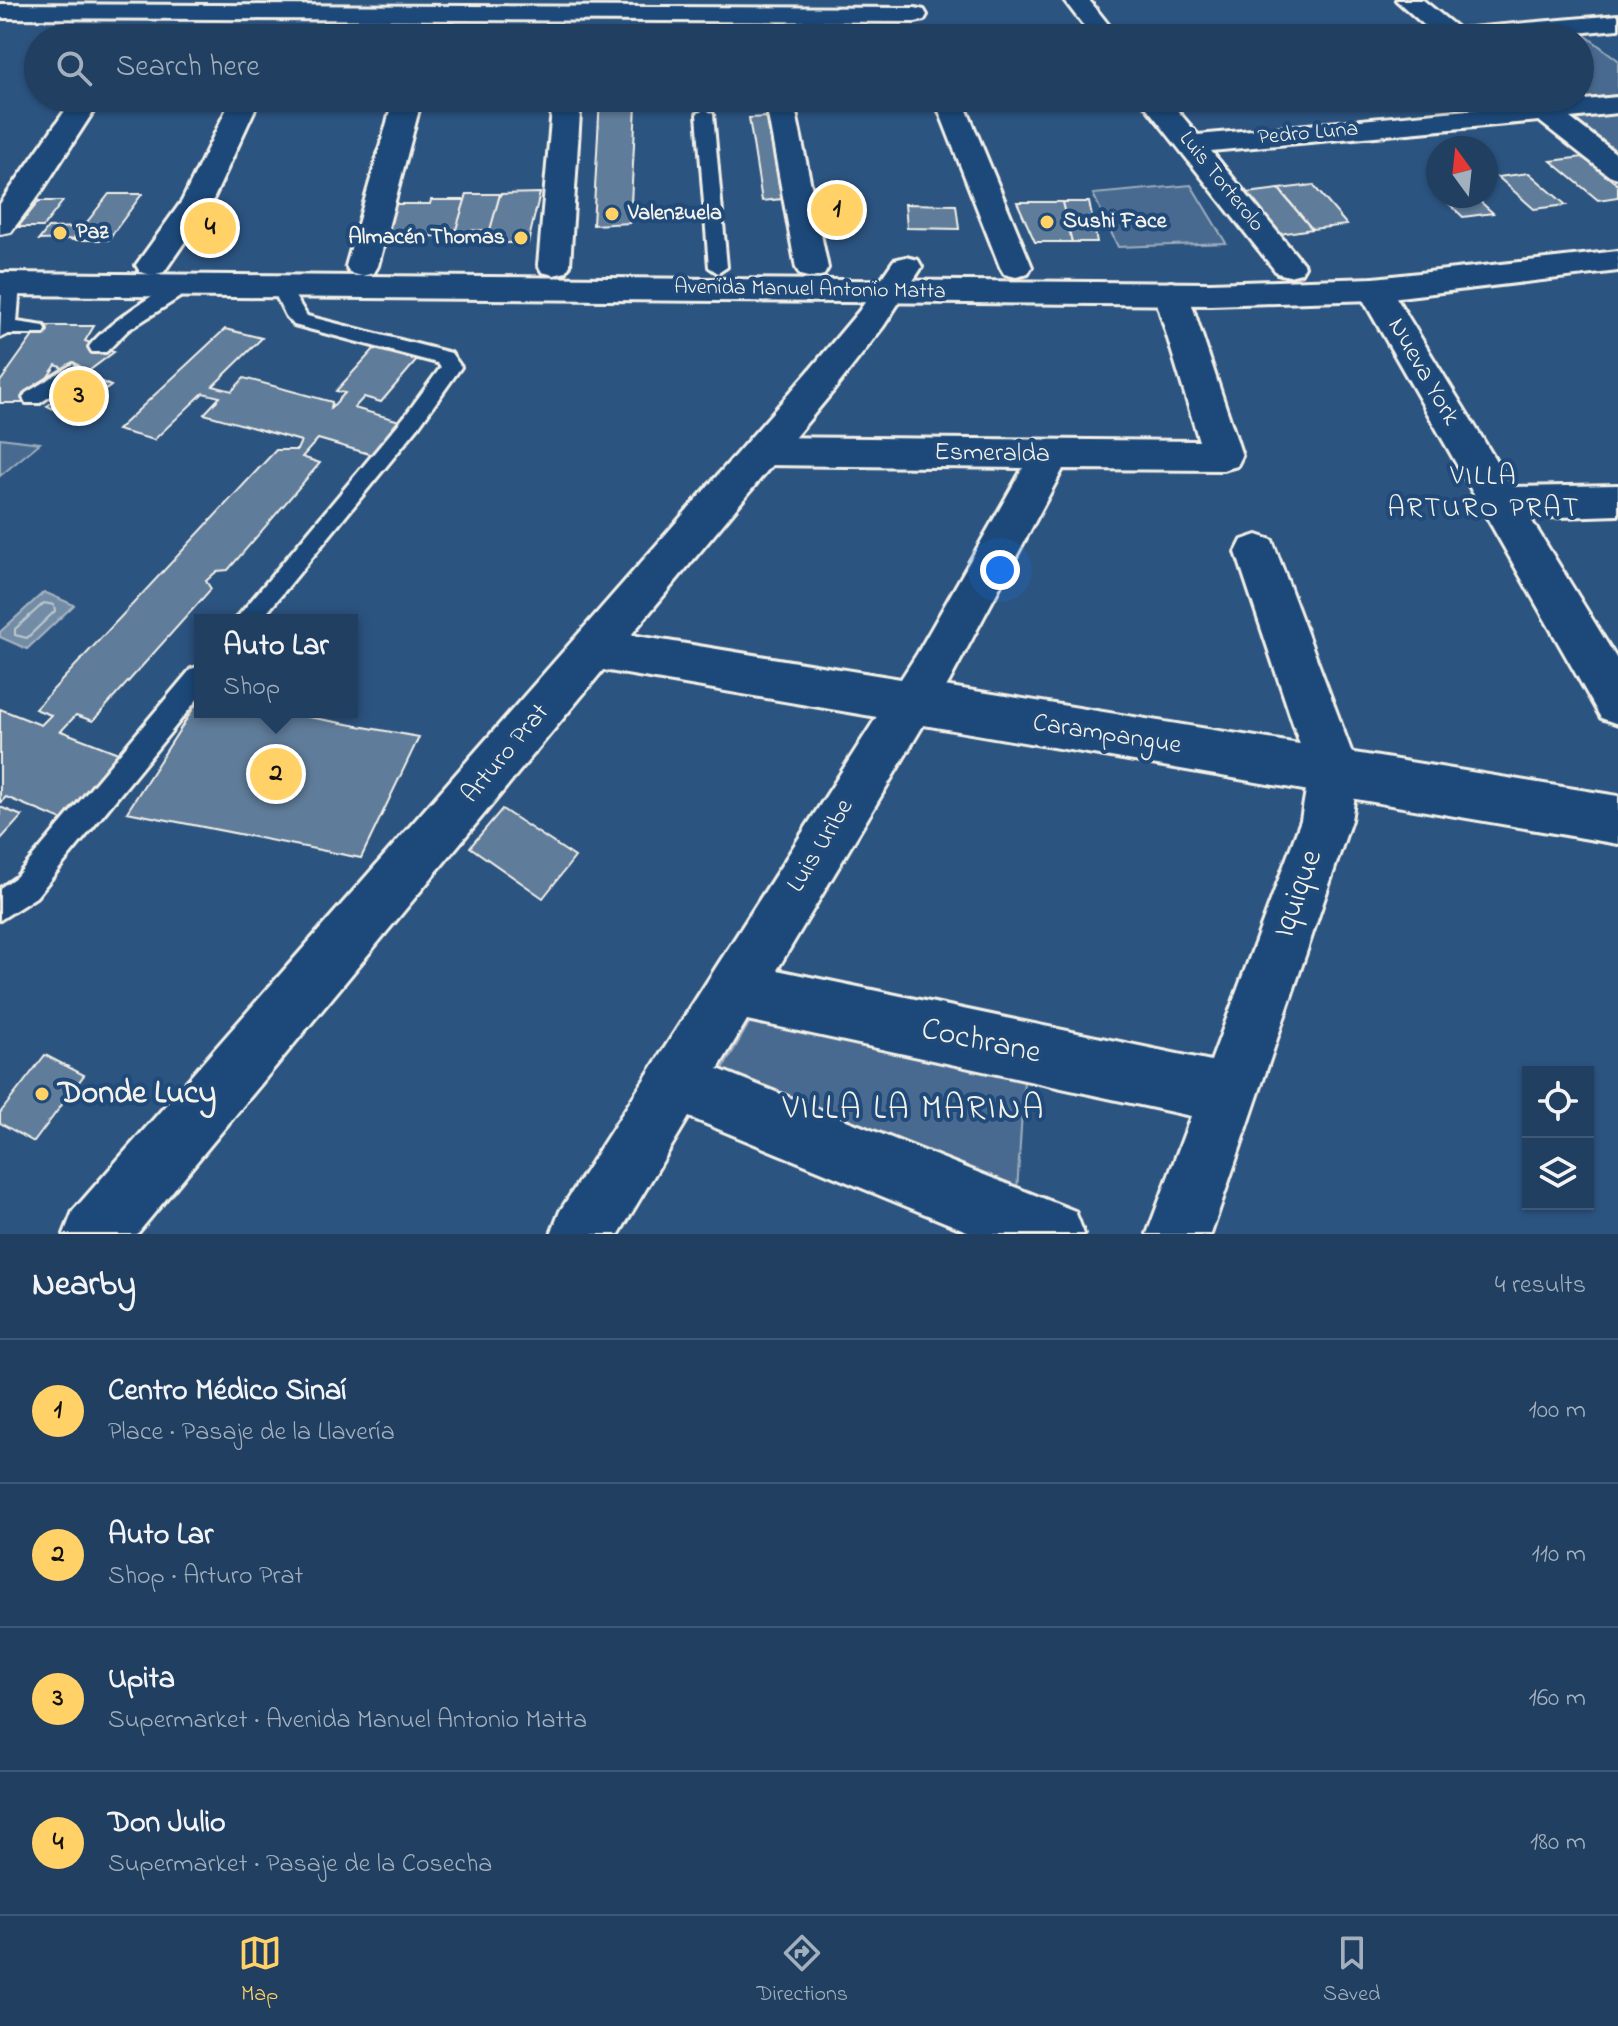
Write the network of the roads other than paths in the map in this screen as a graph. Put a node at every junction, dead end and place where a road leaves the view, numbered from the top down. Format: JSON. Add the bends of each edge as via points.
{"nodes":[{"id":1,"x":1076,"y":0,"type":"edge"},
{"id":2,"x":1408,"y":0,"type":"edge"},
{"id":3,"x":149,"y":6,"type":"edge"},
{"id":4,"x":290,"y":6,"type":"edge"},
{"id":5,"x":433,"y":6,"type":"edge"},
{"id":6,"x":912,"y":7,"type":"edge"},
{"id":7,"x":4,"y":10,"type":"edge"},
{"id":8,"x":574,"y":17,"type":"edge"},
{"id":9,"x":764,"y":17,"type":"edge"},
{"id":10,"x":1618,"y":22,"type":"edge"},
{"id":11,"x":137,"y":24,"type":"edge"},
{"id":12,"x":1095,"y":24,"type":"edge"},
{"id":13,"x":1434,"y":24,"type":"edge"},
{"id":14,"x":1594,"y":24,"type":"edge"},
{"id":15,"x":1594,"y":105,"type":"edge"},
{"id":16,"x":1618,"y":105,"type":"edge"},
{"id":17,"x":79,"y":112,"type":"edge"},
{"id":18,"x":239,"y":112,"type":"edge"},
{"id":19,"x":404,"y":112,"type":"edge"},
{"id":20,"x":566,"y":112,"type":"edge"},
{"id":21,"x":782,"y":112,"type":"edge"},
{"id":22,"x":954,"y":112,"type":"edge"},
{"id":23,"x":1164,"y":112,"type":"edge"},
{"id":24,"x":1474,"y":112,"type":"edge"},
{"id":25,"x":1545,"y":112,"type":"edge"},
{"id":26,"x":705,"y":114,"type":"dead end"},
{"id":27,"x":1190,"y":144,"type":"junction"},
{"id":28,"x":1618,"y":169,"type":"edge"},
{"id":29,"x":0,"y":225,"type":"edge"},
{"id":30,"x":1618,"y":238,"type":"edge"},
{"id":31,"x":1618,"y":261,"type":"edge"},
{"id":32,"x":152,"y":265,"type":"junction"},
{"id":33,"x":554,"y":265,"type":"junction"},
{"id":34,"x":362,"y":266,"type":"junction"},
{"id":35,"x":1289,"y":266,"type":"junction"},
{"id":36,"x":718,"y":267,"type":"junction"},
{"id":37,"x":1016,"y":267,"type":"junction"},
{"id":38,"x":812,"y":268,"type":"junction"},
{"id":39,"x":4,"y":277,"type":"edge"},
{"id":40,"x":898,"y":279,"type":"junction"},
{"id":41,"x":185,"y":286,"type":"junction"},
{"id":42,"x":280,"y":286,"type":"junction"},
{"id":43,"x":1374,"y":289,"type":"junction"},
{"id":44,"x":1171,"y":293,"type":"junction"},
{"id":45,"x":3,"y":328,"type":"edge"},
{"id":46,"x":37,"y":330,"type":"dead end"},
{"id":47,"x":95,"y":339,"type":"dead end"},
{"id":48,"x":73,"y":371,"type":"dead end"},
{"id":49,"x":33,"y":398,"type":"dead end"},
{"id":50,"x":762,"y":451,"type":"junction"},
{"id":51,"x":1051,"y":454,"type":"junction"},
{"id":52,"x":1618,"y":500,"type":"edge"},
{"id":53,"x":1500,"y":503,"type":"junction"},
{"id":54,"x":1257,"y":552,"type":"dead end"},
{"id":55,"x":252,"y":614,"type":"edge"},
{"id":56,"x":596,"y":649,"type":"junction"},
{"id":57,"x":194,"y":684,"type":"edge"},
{"id":58,"x":911,"y":702,"type":"junction"},
{"id":59,"x":1618,"y":703,"type":"edge"},
{"id":60,"x":1334,"y":772,"type":"junction"},
{"id":61,"x":1618,"y":820,"type":"edge"},
{"id":62,"x":0,"y":905,"type":"edge"},
{"id":63,"x":733,"y":989,"type":"junction"},
{"id":64,"x":677,"y":1082,"type":"junction"},
{"id":65,"x":1229,"y":1095,"type":"junction"},
{"id":66,"x":96,"y":1234,"type":"edge"},
{"id":67,"x":583,"y":1234,"type":"edge"},
{"id":68,"x":1052,"y":1234,"type":"edge"},
{"id":69,"x":1179,"y":1234,"type":"edge"}],
"edges":[{"from":1,"to":12,"type":"street"},
{"from":2,"to":13,"type":"street"},
{"from":3,"to":4,"type":"street"},
{"from":3,"to":7,"type":"street"},
{"from":3,"to":11,"type":"street"},
{"from":4,"to":5,"type":"street"},
{"from":5,"to":8,"type":"street"},
{"from":6,"to":9,"type":"street"},
{"from":8,"to":9,"type":"street"},
{"from":10,"to":14,"type":"street"},
{"from":15,"to":16,"type":"street","name":"Pedro Luna"},
{"from":17,"to":29,"type":"street"},
{"from":18,"to":32,"type":"street","via":[[197,202]]},
{"from":19,"to":34,"type":"street"},
{"from":20,"to":33,"type":"street"},
{"from":21,"to":38,"type":"street"},
{"from":22,"to":37,"type":"street"},
{"from":23,"to":27,"type":"street","name":"Luis Torterolo"},
{"from":24,"to":27,"type":"street","name":"Pedro Luna"},
{"from":25,"to":28,"type":"street"},
{"from":26,"to":36,"type":"lane"},
{"from":27,"to":35,"type":"street","name":"Luis Torterolo"},
{"from":30,"to":35,"type":"street","name":"Avenida Manuel Antonio Matta","via":[[1433,260]]},
{"from":31,"to":43,"type":"street","name":"Avenida Manuel Antonio Matta"},
{"from":32,"to":34,"type":"street","name":"Avenida Manuel Antonio Matta"},
{"from":32,"to":39,"type":"street","name":"Avenida Manuel Antonio Matta"},
{"from":33,"to":34,"type":"street","name":"Avenida Manuel Antonio Matta"},
{"from":33,"to":36,"type":"street","name":"Avenida Manuel Antonio Matta"},
{"from":35,"to":37,"type":"street","name":"Avenida Manuel Antonio Matta"},
{"from":36,"to":38,"type":"street","name":"Avenida Manuel Antonio Matta"},
{"from":37,"to":40,"type":"street","name":"Avenida Manuel Antonio Matta"},
{"from":38,"to":40,"type":"street","name":"Avenida Manuel Antonio Matta"},
{"from":39,"to":41,"type":"street","name":"Avenida Manuel Antonio Matta"},
{"from":39,"to":45,"type":"lane"},
{"from":40,"to":42,"type":"street","name":"Avenida Manuel Antonio Matta"},
{"from":40,"to":44,"type":"street","name":"Avenida Manuel Antonio Matta"},
{"from":40,"to":50,"type":"street","name":"Arturo Prat"},
{"from":41,"to":42,"type":"street","name":"Avenida Manuel Antonio Matta"},
{"from":41,"to":47,"type":"lane"},
{"from":42,"to":55,"type":"lane","via":[[301,321],[444,358],[451,367]]},
{"from":43,"to":44,"type":"street","name":"Avenida Manuel Antonio Matta"},
{"from":43,"to":53,"type":"street","name":"Nueva York"},
{"from":44,"to":51,"type":"street","name":"Esmeralda","via":[[1223,456]]},
{"from":45,"to":46,"type":"lane"},
{"from":48,"to":49,"type":"lane"},
{"from":50,"to":51,"type":"street","name":"Esmeralda"},
{"from":50,"to":56,"type":"street","name":"Arturo Prat"},
{"from":51,"to":58,"type":"street","name":"Luis Uribe"},
{"from":52,"to":53,"type":"street"},
{"from":53,"to":59,"type":"street","name":"Nueva York"},
{"from":54,"to":60,"type":"street","name":"Iquique"},
{"from":56,"to":58,"type":"street","name":"Carampangue"},
{"from":56,"to":66,"type":"street","name":"Arturo Prat"},
{"from":57,"to":62,"type":"lane","via":[[26,887]]},
{"from":58,"to":60,"type":"street","name":"Carampangue"},
{"from":58,"to":63,"type":"street","name":"Luis Uribe"},
{"from":60,"to":61,"type":"street","name":"Carampangue"},
{"from":60,"to":65,"type":"street","name":"Iquique","via":[[1326,820]]},
{"from":63,"to":64,"type":"street","name":"Luis Uribe"},
{"from":63,"to":65,"type":"street","name":"Cochrane"},
{"from":64,"to":67,"type":"street","name":"Luis Uribe"},
{"from":64,"to":68,"type":"street"},
{"from":65,"to":69,"type":"street","name":"Iquique"}]}
